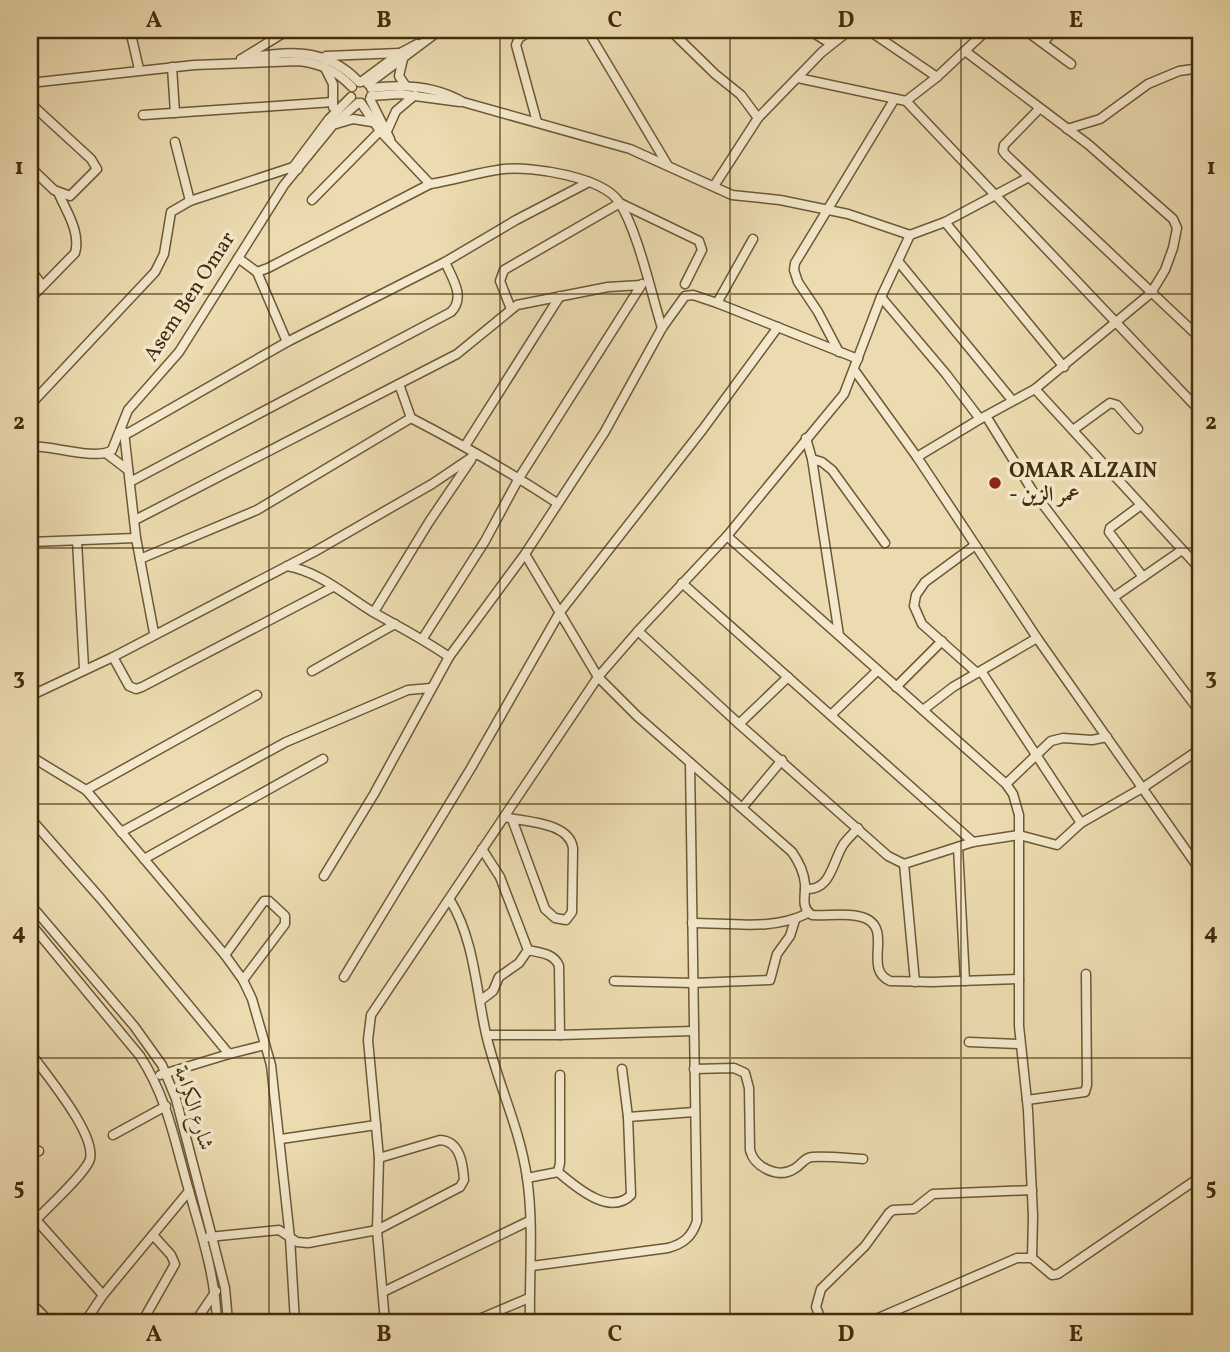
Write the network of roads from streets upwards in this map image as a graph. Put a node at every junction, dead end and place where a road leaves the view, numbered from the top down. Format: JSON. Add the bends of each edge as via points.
{"nodes":[{"id":1,"x":130,"y":30,"type":"edge"},
{"id":2,"x":288,"y":30,"type":"edge"},
{"id":3,"x":440,"y":30,"type":"edge"},
{"id":4,"x":532,"y":30,"type":"edge"},
{"id":5,"x":587,"y":30,"type":"edge"},
{"id":6,"x":670,"y":30,"type":"edge"},
{"id":7,"x":809,"y":30,"type":"edge"},
{"id":8,"x":850,"y":30,"type":"edge"},
{"id":9,"x":868,"y":30,"type":"edge"},
{"id":10,"x":987,"y":30,"type":"edge"},
{"id":11,"x":1025,"y":30,"type":"edge"},
{"id":12,"x":1054,"y":30,"type":"edge"},
{"id":13,"x":1044,"y":42,"type":"junction"},
{"id":14,"x":831,"y":44,"type":"junction"},
{"id":15,"x":965,"y":51,"type":"junction"},
{"id":16,"x":322,"y":56,"type":"junction"},
{"id":17,"x":401,"y":56,"type":"junction"},
{"id":18,"x":243,"y":58,"type":"junction"},
{"id":19,"x":232,"y":62,"type":"junction"},
{"id":20,"x":1071,"y":64,"type":"dead end"},
{"id":21,"x":324,"y":66,"type":"junction"},
{"id":22,"x":172,"y":67,"type":"junction"},
{"id":23,"x":1200,"y":68,"type":"edge"},
{"id":24,"x":139,"y":69,"type":"junction"},
{"id":25,"x":937,"y":77,"type":"junction"},
{"id":26,"x":798,"y":78,"type":"junction"},
{"id":27,"x":30,"y":83,"type":"edge"},
{"id":28,"x":405,"y":85,"type":"junction"},
{"id":29,"x":362,"y":92,"type":"junction"},
{"id":30,"x":415,"y":95,"type":"junction"},
{"id":31,"x":894,"y":100,"type":"junction"},
{"id":32,"x":906,"y":101,"type":"junction"},
{"id":33,"x":334,"y":102,"type":"junction"},
{"id":34,"x":463,"y":102,"type":"junction"},
{"id":35,"x":30,"y":103,"type":"edge"},
{"id":36,"x":1039,"y":109,"type":"junction"},
{"id":37,"x":175,"y":113,"type":"junction"},
{"id":38,"x":143,"y":116,"type":"dead end"},
{"id":39,"x":758,"y":118,"type":"junction"},
{"id":40,"x":331,"y":122,"type":"junction"},
{"id":41,"x":372,"y":122,"type":"junction"},
{"id":42,"x":537,"y":122,"type":"junction"},
{"id":43,"x":1067,"y":129,"type":"junction"},
{"id":44,"x":384,"y":131,"type":"junction"},
{"id":45,"x":175,"y":142,"type":"dead end"},
{"id":46,"x":667,"y":164,"type":"junction"},
{"id":47,"x":30,"y":167,"type":"edge"},
{"id":48,"x":296,"y":168,"type":"junction"},
{"id":49,"x":1029,"y":177,"type":"junction"},
{"id":50,"x":589,"y":182,"type":"junction"},
{"id":51,"x":430,"y":184,"type":"junction"},
{"id":52,"x":714,"y":186,"type":"junction"},
{"id":53,"x":58,"y":192,"type":"junction"},
{"id":54,"x":997,"y":194,"type":"junction"},
{"id":55,"x":312,"y":200,"type":"dead end"},
{"id":56,"x":190,"y":201,"type":"junction"},
{"id":57,"x":620,"y":203,"type":"junction"},
{"id":58,"x":827,"y":210,"type":"junction"},
{"id":59,"x":945,"y":222,"type":"junction"},
{"id":60,"x":910,"y":235,"type":"junction"},
{"id":61,"x":753,"y":239,"type":"dead end"},
{"id":62,"x":238,"y":258,"type":"junction"},
{"id":63,"x":445,"y":261,"type":"junction"},
{"id":64,"x":898,"y":261,"type":"junction"},
{"id":65,"x":30,"y":269,"type":"edge"},
{"id":66,"x":257,"y":272,"type":"junction"},
{"id":67,"x":647,"y":277,"type":"junction"},
{"id":68,"x":685,"y":284,"type":"dead end"},
{"id":69,"x":43,"y":285,"type":"junction"},
{"id":70,"x":640,"y":285,"type":"junction"},
{"id":71,"x":1151,"y":293,"type":"junction"},
{"id":72,"x":560,"y":296,"type":"junction"},
{"id":73,"x":881,"y":297,"type":"junction"},
{"id":74,"x":30,"y":299,"type":"edge"},
{"id":75,"x":717,"y":303,"type":"junction"},
{"id":76,"x":510,"y":309,"type":"junction"},
{"id":77,"x":1117,"y":321,"type":"junction"},
{"id":78,"x":778,"y":327,"type":"junction"},
{"id":79,"x":662,"y":328,"type":"junction"},
{"id":80,"x":1200,"y":338,"type":"edge"},
{"id":81,"x":287,"y":342,"type":"junction"},
{"id":82,"x":839,"y":352,"type":"junction"},
{"id":83,"x":858,"y":359,"type":"junction"},
{"id":84,"x":1064,"y":367,"type":"junction"},
{"id":85,"x":855,"y":370,"type":"junction"},
{"id":86,"x":399,"y":384,"type":"junction"},
{"id":87,"x":1035,"y":389,"type":"junction"},
{"id":88,"x":1012,"y":400,"type":"junction"},
{"id":89,"x":30,"y":405,"type":"edge"},
{"id":90,"x":1200,"y":411,"type":"edge"},
{"id":91,"x":983,"y":417,"type":"junction"},
{"id":92,"x":411,"y":418,"type":"junction"},
{"id":93,"x":122,"y":419,"type":"junction"},
{"id":94,"x":1138,"y":429,"type":"dead end"},
{"id":95,"x":1073,"y":430,"type":"junction"},
{"id":96,"x":125,"y":435,"type":"junction"},
{"id":97,"x":806,"y":438,"type":"junction"},
{"id":98,"x":30,"y":446,"type":"edge"},
{"id":99,"x":465,"y":446,"type":"junction"},
{"id":100,"x":107,"y":454,"type":"junction"},
{"id":101,"x":475,"y":455,"type":"junction"},
{"id":102,"x":917,"y":457,"type":"junction"},
{"id":103,"x":812,"y":459,"type":"junction"},
{"id":104,"x":128,"y":470,"type":"junction"},
{"id":105,"x":519,"y":478,"type":"junction"},
{"id":106,"x":130,"y":482,"type":"junction"},
{"id":107,"x":557,"y":503,"type":"junction"},
{"id":108,"x":1141,"y":505,"type":"junction"},
{"id":109,"x":135,"y":520,"type":"junction"},
{"id":110,"x":727,"y":536,"type":"junction"},
{"id":111,"x":136,"y":538,"type":"junction"},
{"id":112,"x":30,"y":541,"type":"edge"},
{"id":113,"x":77,"y":541,"type":"junction"},
{"id":114,"x":885,"y":543,"type":"dead end"},
{"id":115,"x":974,"y":546,"type":"junction"},
{"id":116,"x":1185,"y":553,"type":"junction"},
{"id":117,"x":525,"y":554,"type":"junction"},
{"id":118,"x":1200,"y":554,"type":"edge"},
{"id":119,"x":140,"y":559,"type":"junction"},
{"id":120,"x":287,"y":566,"type":"junction"},
{"id":121,"x":1200,"y":569,"type":"edge"},
{"id":122,"x":1143,"y":577,"type":"junction"},
{"id":123,"x":682,"y":583,"type":"junction"},
{"id":124,"x":333,"y":587,"type":"junction"},
{"id":125,"x":1114,"y":597,"type":"junction"},
{"id":126,"x":374,"y":612,"type":"junction"},
{"id":127,"x":560,"y":612,"type":"junction"},
{"id":128,"x":395,"y":624,"type":"junction"},
{"id":129,"x":638,"y":631,"type":"junction"},
{"id":130,"x":154,"y":633,"type":"junction"},
{"id":131,"x":839,"y":635,"type":"junction"},
{"id":132,"x":423,"y":638,"type":"junction"},
{"id":133,"x":1037,"y":638,"type":"junction"},
{"id":134,"x":942,"y":641,"type":"junction"},
{"id":135,"x":113,"y":657,"type":"junction"},
{"id":136,"x":449,"y":657,"type":"junction"},
{"id":137,"x":84,"y":668,"type":"junction"},
{"id":138,"x":312,"y":671,"type":"dead end"},
{"id":139,"x":877,"y":671,"type":"junction"},
{"id":140,"x":979,"y":672,"type":"junction"},
{"id":141,"x":598,"y":677,"type":"junction"},
{"id":142,"x":788,"y":677,"type":"junction"},
{"id":143,"x":896,"y":687,"type":"junction"},
{"id":144,"x":431,"y":688,"type":"junction"},
{"id":145,"x":257,"y":695,"type":"dead end"},
{"id":146,"x":30,"y":696,"type":"edge"},
{"id":147,"x":923,"y":710,"type":"junction"},
{"id":148,"x":1200,"y":712,"type":"edge"},
{"id":149,"x":831,"y":715,"type":"junction"},
{"id":150,"x":739,"y":724,"type":"junction"},
{"id":151,"x":1107,"y":737,"type":"junction"},
{"id":152,"x":1200,"y":749,"type":"edge"},
{"id":153,"x":30,"y":756,"type":"edge"},
{"id":154,"x":1037,"y":756,"type":"junction"},
{"id":155,"x":323,"y":759,"type":"dead end"},
{"id":156,"x":782,"y":760,"type":"junction"},
{"id":157,"x":691,"y":764,"type":"junction"},
{"id":158,"x":1006,"y":784,"type":"junction"},
{"id":159,"x":1144,"y":787,"type":"junction"},
{"id":160,"x":86,"y":790,"type":"junction"},
{"id":161,"x":742,"y":808,"type":"junction"},
{"id":162,"x":30,"y":818,"type":"edge"},
{"id":163,"x":508,"y":818,"type":"junction"},
{"id":164,"x":1081,"y":822,"type":"junction"},
{"id":165,"x":858,"y":828,"type":"junction"},
{"id":166,"x":121,"y":832,"type":"junction"},
{"id":167,"x":1019,"y":835,"type":"junction"},
{"id":168,"x":973,"y":842,"type":"junction"},
{"id":169,"x":958,"y":847,"type":"junction"},
{"id":170,"x":482,"y":849,"type":"junction"},
{"id":171,"x":144,"y":859,"type":"junction"},
{"id":172,"x":904,"y":864,"type":"junction"},
{"id":173,"x":1200,"y":870,"type":"edge"},
{"id":174,"x":324,"y":876,"type":"dead end"},
{"id":175,"x":805,"y":889,"type":"junction"},
{"id":176,"x":450,"y":900,"type":"junction"},
{"id":177,"x":30,"y":904,"type":"edge"},
{"id":178,"x":808,"y":913,"type":"junction"},
{"id":179,"x":794,"y":920,"type":"junction"},
{"id":180,"x":30,"y":923,"type":"edge"},
{"id":181,"x":692,"y":923,"type":"junction"},
{"id":182,"x":528,"y":950,"type":"junction"},
{"id":183,"x":225,"y":955,"type":"junction"},
{"id":184,"x":1086,"y":974,"type":"dead end"},
{"id":185,"x":344,"y":977,"type":"dead end"},
{"id":186,"x":1019,"y":979,"type":"junction"},
{"id":187,"x":243,"y":980,"type":"junction"},
{"id":188,"x":614,"y":981,"type":"dead end"},
{"id":189,"x":965,"y":981,"type":"junction"},
{"id":190,"x":915,"y":982,"type":"junction"},
{"id":191,"x":692,"y":983,"type":"junction"},
{"id":192,"x":480,"y":1001,"type":"junction"},
{"id":193,"x":693,"y":1031,"type":"junction"},
{"id":194,"x":560,"y":1034,"type":"junction"},
{"id":195,"x":486,"y":1035,"type":"junction"},
{"id":196,"x":969,"y":1042,"type":"dead end"},
{"id":197,"x":1020,"y":1044,"type":"junction"},
{"id":198,"x":265,"y":1045,"type":"junction"},
{"id":199,"x":30,"y":1052,"type":"edge"},
{"id":200,"x":229,"y":1054,"type":"junction"},
{"id":201,"x":622,"y":1069,"type":"dead end"},
{"id":202,"x":694,"y":1069,"type":"junction"},
{"id":203,"x":165,"y":1074,"type":"junction"},
{"id":204,"x":560,"y":1075,"type":"dead end"},
{"id":205,"x":154,"y":1078,"type":"junction"},
{"id":206,"x":1027,"y":1100,"type":"junction"},
{"id":207,"x":166,"y":1106,"type":"junction"},
{"id":208,"x":694,"y":1112,"type":"junction"},
{"id":209,"x":628,"y":1117,"type":"junction"},
{"id":210,"x":376,"y":1125,"type":"junction"},
{"id":211,"x":113,"y":1135,"type":"dead end"},
{"id":212,"x":281,"y":1139,"type":"junction"},
{"id":213,"x":30,"y":1147,"type":"edge"},
{"id":214,"x":39,"y":1151,"type":"dead end"},
{"id":215,"x":379,"y":1158,"type":"junction"},
{"id":216,"x":863,"y":1159,"type":"dead end"},
{"id":217,"x":558,"y":1172,"type":"junction"},
{"id":218,"x":1200,"y":1177,"type":"edge"},
{"id":219,"x":527,"y":1178,"type":"junction"},
{"id":220,"x":1032,"y":1190,"type":"junction"},
{"id":221,"x":189,"y":1191,"type":"junction"},
{"id":222,"x":33,"y":1216,"type":"edge"},
{"id":223,"x":529,"y":1221,"type":"junction"},
{"id":224,"x":377,"y":1230,"type":"junction"},
{"id":225,"x":153,"y":1235,"type":"junction"},
{"id":226,"x":208,"y":1238,"type":"junction"},
{"id":227,"x":290,"y":1238,"type":"junction"},
{"id":228,"x":1032,"y":1258,"type":"junction"},
{"id":229,"x":532,"y":1266,"type":"junction"},
{"id":230,"x":216,"y":1291,"type":"junction"},
{"id":231,"x":383,"y":1292,"type":"junction"},
{"id":232,"x":103,"y":1295,"type":"junction"},
{"id":233,"x":529,"y":1298,"type":"junction"},
{"id":234,"x":30,"y":1303,"type":"edge"},
{"id":235,"x":50,"y":1322,"type":"edge"},
{"id":236,"x":85,"y":1322,"type":"edge"},
{"id":237,"x":142,"y":1322,"type":"edge"},
{"id":238,"x":195,"y":1322,"type":"edge"},
{"id":239,"x":217,"y":1322,"type":"edge"},
{"id":240,"x":228,"y":1322,"type":"edge"},
{"id":241,"x":295,"y":1322,"type":"edge"},
{"id":242,"x":385,"y":1322,"type":"edge"},
{"id":243,"x":472,"y":1322,"type":"edge"},
{"id":244,"x":530,"y":1322,"type":"edge"},
{"id":245,"x":822,"y":1322,"type":"edge"},
{"id":246,"x":869,"y":1322,"type":"edge"}],
"edges":[{"from":1,"to":24,"type":"street"},
{"from":2,"to":18,"type":"street"},
{"from":3,"to":17,"type":"street"},
{"from":4,"to":42,"type":"street","via":[[516,45]]},
{"from":5,"to":46,"type":"street"},
{"from":6,"to":39,"type":"street","via":[[741,95]]},
{"from":7,"to":14,"type":"street"},
{"from":8,"to":14,"type":"street"},
{"from":9,"to":25,"type":"street"},
{"from":10,"to":15,"type":"street"},
{"from":11,"to":13,"type":"street"},
{"from":12,"to":13,"type":"street"},
{"from":13,"to":20,"type":"street"},
{"from":14,"to":26,"type":"street"},
{"from":15,"to":25,"type":"street"},
{"from":15,"to":36,"type":"street"},
{"from":16,"to":17,"type":"street"},
{"from":16,"to":18,"type":"street"},
{"from":16,"to":29,"type":"street","via":[[342,66]]},
{"from":17,"to":28,"type":"street","via":[[399,76]]},
{"from":17,"to":29,"type":"street"},
{"from":18,"to":19,"type":"street"},
{"from":19,"to":21,"type":"street","via":[[299,61]]},
{"from":19,"to":22,"type":"street"},
{"from":21,"to":29,"type":"street"},
{"from":21,"to":33,"type":"street","via":[[333,84]]},
{"from":22,"to":24,"type":"street"},
{"from":22,"to":37,"type":"street"},
{"from":23,"to":43,"type":"street","via":[[1156,80],[1100,118]]},
{"from":24,"to":27,"type":"street"},
{"from":25,"to":32,"type":"street"},
{"from":26,"to":31,"type":"street"},
{"from":26,"to":39,"type":"street"},
{"from":28,"to":29,"type":"street"},
{"from":28,"to":34,"type":"street"},
{"from":29,"to":30,"type":"street"},
{"from":29,"to":40,"type":"street"},
{"from":29,"to":41,"type":"street"},
{"from":29,"to":44,"type":"street"},
{"from":30,"to":34,"type":"street"},
{"from":30,"to":44,"type":"street","via":[[396,111]]},
{"from":31,"to":32,"type":"street"},
{"from":31,"to":58,"type":"street"},
{"from":32,"to":54,"type":"street"},
{"from":33,"to":37,"type":"street"},
{"from":33,"to":40,"type":"street"},
{"from":34,"to":42,"type":"street"},
{"from":35,"to":53,"type":"street","via":[[96,166],[75,193]]},
{"from":36,"to":43,"type":"street"},
{"from":36,"to":49,"type":"street","via":[[1003,148]]},
{"from":37,"to":38,"type":"street"},
{"from":39,"to":52,"type":"street"},
{"from":40,"to":41,"type":"street"},
{"from":40,"to":48,"type":"street","name":"Asem Ben Omar"},
{"from":41,"to":44,"type":"street"},
{"from":42,"to":46,"type":"street"},
{"from":43,"to":71,"type":"street","via":[[1175,222],[1174,248]]},
{"from":44,"to":51,"type":"street"},
{"from":44,"to":55,"type":"street"},
{"from":45,"to":56,"type":"street"},
{"from":46,"to":52,"type":"street"},
{"from":47,"to":53,"type":"street"},
{"from":48,"to":56,"type":"street"},
{"from":48,"to":62,"type":"street","name":"Asem Ben Omar"},
{"from":49,"to":54,"type":"street"},
{"from":49,"to":71,"type":"street"},
{"from":50,"to":51,"type":"street","via":[[507,169]]},
{"from":50,"to":57,"type":"street","via":[[607,189]]},
{"from":50,"to":63,"type":"street"},
{"from":51,"to":66,"type":"street"},
{"from":52,"to":58,"type":"street","via":[[732,195]]},
{"from":53,"to":69,"type":"street","via":[[74,227],[77,248]]},
{"from":54,"to":59,"type":"street"},
{"from":54,"to":77,"type":"street"},
{"from":56,"to":89,"type":"street","via":[[171,212],[164,254],[155,272]]},
{"from":57,"to":67,"type":"street"},
{"from":57,"to":68,"type":"street","via":[[699,241],[702,250]]},
{"from":57,"to":76,"type":"street","via":[[504,270],[500,281]]},
{"from":58,"to":60,"type":"street"},
{"from":58,"to":82,"type":"street","via":[[794,270]]},
{"from":59,"to":60,"type":"street"},
{"from":59,"to":84,"type":"street"},
{"from":60,"to":64,"type":"street"},
{"from":61,"to":75,"type":"street"},
{"from":62,"to":66,"type":"street"},
{"from":62,"to":93,"type":"street","name":"Asem Ben Omar","via":[[179,352]]},
{"from":63,"to":81,"type":"street"},
{"from":63,"to":106,"type":"street","via":[[458,295],[451,312]]},
{"from":64,"to":73,"type":"street"},
{"from":64,"to":88,"type":"street"},
{"from":65,"to":69,"type":"street"},
{"from":66,"to":81,"type":"street"},
{"from":67,"to":70,"type":"street"},
{"from":67,"to":79,"type":"street"},
{"from":69,"to":74,"type":"street"},
{"from":70,"to":72,"type":"street"},
{"from":70,"to":105,"type":"street"},
{"from":71,"to":77,"type":"street"},
{"from":71,"to":80,"type":"street"},
{"from":72,"to":76,"type":"street"},
{"from":72,"to":99,"type":"street"},
{"from":73,"to":83,"type":"street"},
{"from":73,"to":91,"type":"street"},
{"from":75,"to":78,"type":"street"},
{"from":75,"to":79,"type":"street","via":[[685,296]]},
{"from":76,"to":86,"type":"street","via":[[466,348]]},
{"from":77,"to":84,"type":"street"},
{"from":77,"to":90,"type":"street"},
{"from":78,"to":82,"type":"street"},
{"from":78,"to":127,"type":"street"},
{"from":79,"to":107,"type":"street","via":[[604,433]]},
{"from":81,"to":96,"type":"street"},
{"from":82,"to":83,"type":"street"},
{"from":83,"to":85,"type":"street"},
{"from":84,"to":87,"type":"street"},
{"from":85,"to":97,"type":"street","via":[[844,394]]},
{"from":85,"to":102,"type":"street"},
{"from":86,"to":92,"type":"street"},
{"from":86,"to":109,"type":"street"},
{"from":87,"to":88,"type":"street"},
{"from":87,"to":95,"type":"street"},
{"from":88,"to":91,"type":"street"},
{"from":91,"to":102,"type":"street"},
{"from":91,"to":125,"type":"street","via":[[1032,491]]},
{"from":92,"to":99,"type":"street"},
{"from":92,"to":119,"type":"street","via":[[257,510]]},
{"from":93,"to":96,"type":"street"},
{"from":93,"to":100,"type":"street","name":"Asem Ben Omar"},
{"from":94,"to":95,"type":"street","via":[[1110,403]]},
{"from":95,"to":108,"type":"street"},
{"from":96,"to":104,"type":"street"},
{"from":97,"to":103,"type":"street"},
{"from":97,"to":110,"type":"street"},
{"from":98,"to":100,"type":"street"},
{"from":99,"to":101,"type":"street"},
{"from":100,"to":104,"type":"street"},
{"from":101,"to":105,"type":"street"},
{"from":101,"to":120,"type":"street"},
{"from":101,"to":126,"type":"street"},
{"from":102,"to":115,"type":"street"},
{"from":103,"to":114,"type":"street","via":[[832,470]]},
{"from":103,"to":131,"type":"street"},
{"from":104,"to":106,"type":"street"},
{"from":105,"to":107,"type":"street"},
{"from":105,"to":132,"type":"street"},
{"from":106,"to":109,"type":"street"},
{"from":107,"to":117,"type":"street"},
{"from":108,"to":116,"type":"street"},
{"from":108,"to":122,"type":"street","via":[[1109,532]]},
{"from":109,"to":111,"type":"street"},
{"from":110,"to":123,"type":"street"},
{"from":110,"to":131,"type":"street"},
{"from":111,"to":113,"type":"street"},
{"from":111,"to":119,"type":"street"},
{"from":112,"to":113,"type":"street"},
{"from":113,"to":137,"type":"street"},
{"from":115,"to":133,"type":"street"},
{"from":115,"to":134,"type":"street","via":[[925,582],[916,596],[918,618]]},
{"from":116,"to":118,"type":"street"},
{"from":116,"to":121,"type":"street"},
{"from":116,"to":122,"type":"street"},
{"from":117,"to":127,"type":"street"},
{"from":117,"to":136,"type":"street"},
{"from":119,"to":130,"type":"street"},
{"from":120,"to":124,"type":"street","via":[[311,572]]},
{"from":120,"to":130,"type":"street"},
{"from":122,"to":125,"type":"street"},
{"from":123,"to":129,"type":"street"},
{"from":123,"to":142,"type":"street"},
{"from":124,"to":126,"type":"street"},
{"from":124,"to":135,"type":"street","via":[[142,687],[129,686]]},
{"from":125,"to":148,"type":"street"},
{"from":126,"to":128,"type":"street"},
{"from":127,"to":141,"type":"street"},
{"from":127,"to":185,"type":"street"},
{"from":128,"to":132,"type":"street"},
{"from":128,"to":138,"type":"street"},
{"from":129,"to":141,"type":"street"},
{"from":129,"to":150,"type":"street"},
{"from":130,"to":135,"type":"street"},
{"from":131,"to":139,"type":"street"},
{"from":132,"to":136,"type":"street"},
{"from":133,"to":140,"type":"street"},
{"from":133,"to":151,"type":"street"},
{"from":134,"to":140,"type":"street"},
{"from":134,"to":143,"type":"street"},
{"from":135,"to":137,"type":"street"},
{"from":136,"to":144,"type":"street"},
{"from":137,"to":146,"type":"street"},
{"from":139,"to":143,"type":"street"},
{"from":139,"to":149,"type":"street"},
{"from":140,"to":147,"type":"street"},
{"from":140,"to":154,"type":"street"},
{"from":141,"to":157,"type":"street"},
{"from":141,"to":163,"type":"street"},
{"from":142,"to":149,"type":"street"},
{"from":142,"to":150,"type":"street"},
{"from":143,"to":147,"type":"street"},
{"from":144,"to":166,"type":"street","via":[[408,690],[286,742]]},
{"from":144,"to":174,"type":"street"},
{"from":145,"to":160,"type":"street"},
{"from":147,"to":158,"type":"street"},
{"from":149,"to":168,"type":"street"},
{"from":150,"to":156,"type":"street"},
{"from":151,"to":154,"type":"street","via":[[1058,738]]},
{"from":151,"to":159,"type":"street"},
{"from":152,"to":159,"type":"street"},
{"from":153,"to":160,"type":"street"},
{"from":154,"to":158,"type":"street"},
{"from":154,"to":164,"type":"street"},
{"from":155,"to":171,"type":"street"},
{"from":156,"to":161,"type":"street"},
{"from":156,"to":165,"type":"street"},
{"from":157,"to":161,"type":"street"},
{"from":157,"to":181,"type":"street"},
{"from":158,"to":167,"type":"street","via":[[1017,804]]},
{"from":159,"to":164,"type":"street"},
{"from":159,"to":173,"type":"street"},
{"from":160,"to":166,"type":"street"},
{"from":161,"to":175,"type":"street","via":[[792,852],[800,864]]},
{"from":162,"to":200,"type":"street"},
{"from":163,"to":163,"type":"street","via":[[545,909],[566,920],[572,912],[571,838],[555,828]]},
{"from":163,"to":170,"type":"street"},
{"from":164,"to":167,"type":"street","via":[[1054,846]]},
{"from":165,"to":172,"type":"street","via":[[888,856]]},
{"from":165,"to":175,"type":"street","via":[[843,844],[826,881]]},
{"from":166,"to":171,"type":"street"},
{"from":167,"to":168,"type":"street"},
{"from":167,"to":186,"type":"street"},
{"from":168,"to":169,"type":"street"},
{"from":169,"to":172,"type":"street"},
{"from":169,"to":189,"type":"street"},
{"from":170,"to":176,"type":"street"},
{"from":170,"to":182,"type":"street","via":[[500,877]]},
{"from":171,"to":183,"type":"street"},
{"from":172,"to":190,"type":"street"},
{"from":175,"to":178,"type":"street"},
{"from":176,"to":192,"type":"street","via":[[464,927]]},
{"from":176,"to":210,"type":"street","via":[[371,1015],[368,1040]]},
{"from":177,"to":203,"type":"street","name":"شارع الكرامة","via":[[134,1026]]},
{"from":178,"to":179,"type":"street"},
{"from":178,"to":190,"type":"street","via":[[869,920],[876,928],[880,974],[890,981]]},
{"from":179,"to":181,"type":"street"},
{"from":179,"to":191,"type":"street","via":[[770,980]]},
{"from":180,"to":205,"type":"street","name":"شارع الكرامة"},
{"from":181,"to":191,"type":"street"},
{"from":182,"to":192,"type":"street"},
{"from":182,"to":194,"type":"street","via":[[549,955],[559,966]]},
{"from":183,"to":187,"type":"street"},
{"from":183,"to":187,"type":"street","via":[[264,901],[285,916],[285,924]]},
{"from":184,"to":206,"type":"street","via":[[1085,1092]]},
{"from":186,"to":189,"type":"street"},
{"from":186,"to":197,"type":"street"},
{"from":187,"to":198,"type":"street"},
{"from":188,"to":191,"type":"street"},
{"from":189,"to":190,"type":"street"},
{"from":191,"to":193,"type":"street"},
{"from":192,"to":195,"type":"street"},
{"from":193,"to":194,"type":"street"},
{"from":193,"to":202,"type":"street"},
{"from":194,"to":195,"type":"street"},
{"from":195,"to":219,"type":"street"},
{"from":196,"to":197,"type":"street"},
{"from":197,"to":206,"type":"street"},
{"from":198,"to":200,"type":"street"},
{"from":198,"to":212,"type":"street"},
{"from":199,"to":222,"type":"street","via":[[80,1125],[90,1149],[83,1171]]},
{"from":200,"to":203,"type":"street"},
{"from":201,"to":209,"type":"street"},
{"from":202,"to":208,"type":"street"},
{"from":202,"to":216,"type":"street","via":[[734,1068],[745,1073],[750,1150],[761,1167],[785,1172],[812,1157]]},
{"from":203,"to":205,"type":"street"},
{"from":203,"to":226,"type":"street","name":"شارع الكرامة","via":[[181,1116]]},
{"from":204,"to":217,"type":"street"},
{"from":205,"to":207,"type":"street","name":"شارع الكرامة"},
{"from":206,"to":220,"type":"street"},
{"from":207,"to":211,"type":"street"},
{"from":207,"to":221,"type":"street","name":"شارع الكرامة"},
{"from":208,"to":209,"type":"street"},
{"from":208,"to":229,"type":"street","via":[[697,1221],[685,1241],[668,1248]]},
{"from":209,"to":217,"type":"street","via":[[631,1195],[626,1199],[612,1203],[598,1199]]},
{"from":210,"to":212,"type":"street"},
{"from":210,"to":215,"type":"street"},
{"from":212,"to":227,"type":"street"},
{"from":213,"to":214,"type":"street"},
{"from":215,"to":224,"type":"street"},
{"from":215,"to":224,"type":"street","via":[[449,1141],[461,1160],[464,1181]]},
{"from":217,"to":219,"type":"street"},
{"from":218,"to":228,"type":"street","via":[[1058,1274],[1052,1275]]},
{"from":219,"to":223,"type":"street"},
{"from":220,"to":228,"type":"street"},
{"from":220,"to":245,"type":"street","via":[[933,1194],[914,1209],[893,1210],[865,1246],[821,1289],[816,1307]]},
{"from":221,"to":225,"type":"street"},
{"from":221,"to":226,"type":"street","name":"شارع الكرامة"},
{"from":222,"to":232,"type":"street"},
{"from":223,"to":229,"type":"street"},
{"from":223,"to":231,"type":"street"},
{"from":224,"to":227,"type":"street","via":[[308,1243]]},
{"from":224,"to":231,"type":"street"},
{"from":225,"to":232,"type":"street"},
{"from":225,"to":237,"type":"street","via":[[175,1264]]},
{"from":226,"to":227,"type":"street","via":[[279,1230]]},
{"from":226,"to":230,"type":"street","name":"شارع الكرامة"},
{"from":226,"to":240,"type":"street","name":"شارع الكرامة","via":[[225,1288]]},
{"from":227,"to":241,"type":"street"},
{"from":228,"to":246,"type":"street","via":[[1017,1258]]},
{"from":229,"to":233,"type":"street"},
{"from":230,"to":238,"type":"street"},
{"from":230,"to":239,"type":"street","name":"شارع الكرامة"},
{"from":231,"to":242,"type":"street"},
{"from":232,"to":236,"type":"street"},
{"from":233,"to":243,"type":"street"},
{"from":233,"to":244,"type":"street"},
{"from":234,"to":235,"type":"street"}]}
